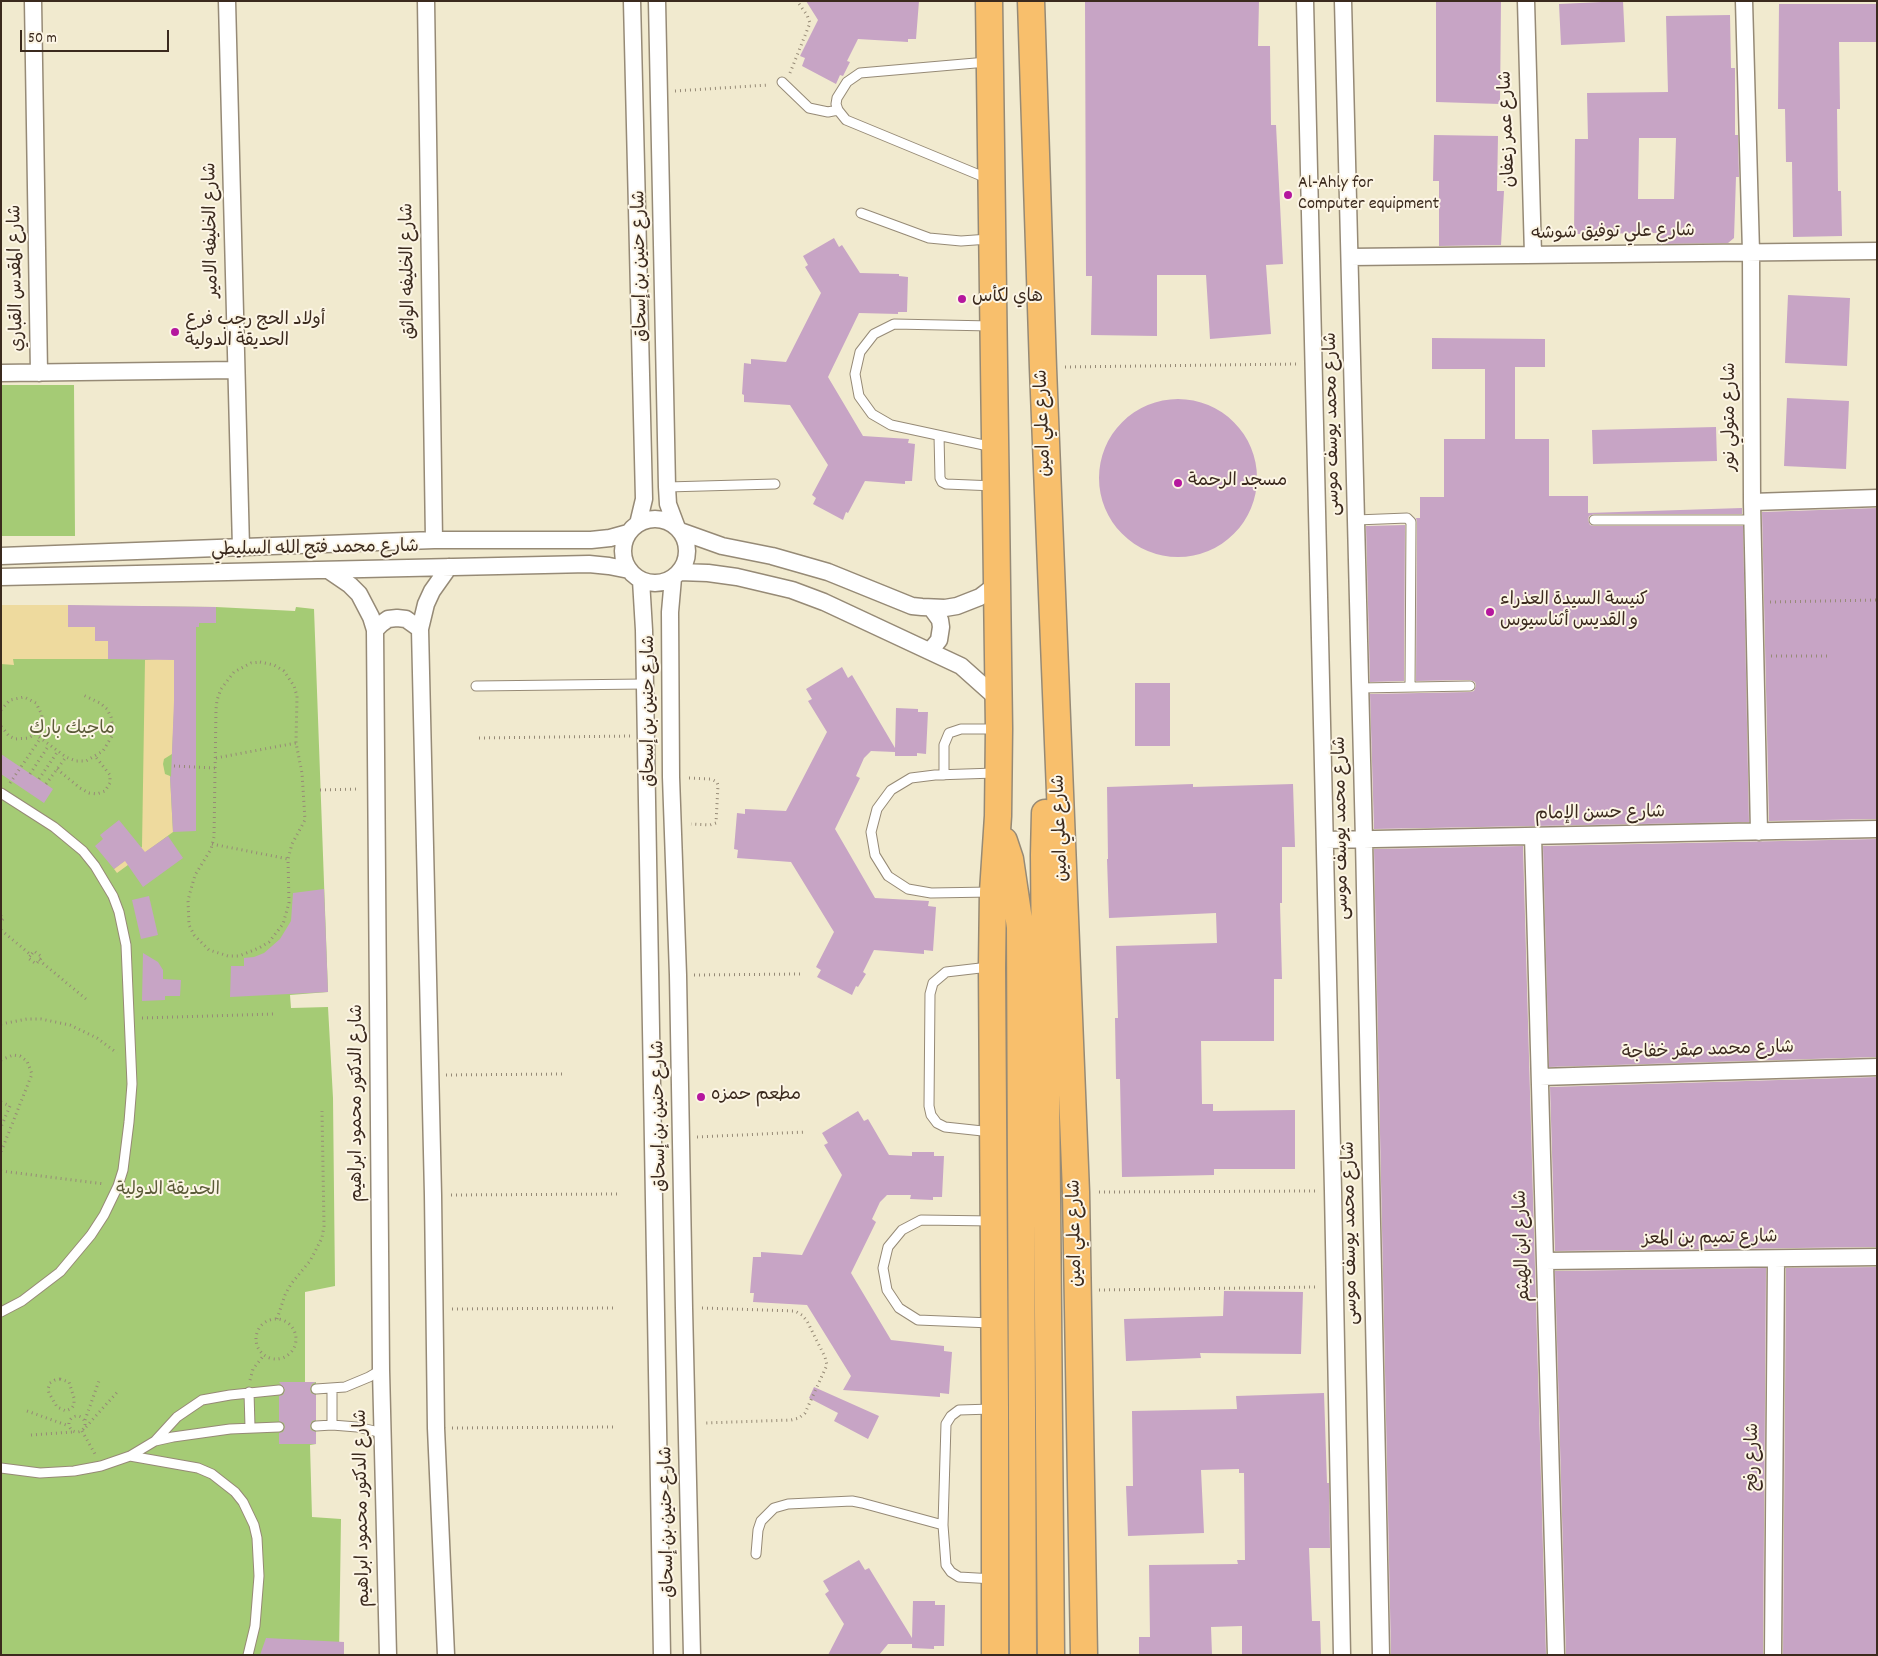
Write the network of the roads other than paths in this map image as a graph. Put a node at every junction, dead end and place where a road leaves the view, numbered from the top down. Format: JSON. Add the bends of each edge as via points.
{"nodes":[{"id":1,"x":33,"y":1,"type":"edge"},
{"id":2,"x":227,"y":1,"type":"edge"},
{"id":3,"x":426,"y":1,"type":"edge"},
{"id":4,"x":632,"y":1,"type":"edge"},
{"id":5,"x":657,"y":1,"type":"edge"},
{"id":6,"x":989,"y":1,"type":"edge"},
{"id":7,"x":1031,"y":1,"type":"edge"},
{"id":8,"x":1305,"y":1,"type":"edge"},
{"id":9,"x":1343,"y":1,"type":"edge"},
{"id":10,"x":1526,"y":1,"type":"edge"},
{"id":11,"x":1744,"y":1,"type":"edge"},
{"id":12,"x":990,"y":62,"type":"junction"},
{"id":13,"x":782,"y":82,"type":"road end"},
{"id":14,"x":838,"y":110,"type":"junction"},
{"id":15,"x":992,"y":180,"type":"junction"},
{"id":16,"x":861,"y":213,"type":"dead end"},
{"id":17,"x":992,"y":239,"type":"junction"},
{"id":18,"x":1877,"y":250,"type":"edge"},
{"id":19,"x":1751,"y":252,"type":"junction"},
{"id":20,"x":1533,"y":256,"type":"junction"},
{"id":21,"x":1350,"y":257,"type":"junction"},
{"id":22,"x":993,"y":326,"type":"junction"},
{"id":23,"x":236,"y":370,"type":"junction"},
{"id":24,"x":1,"y":373,"type":"edge"},
{"id":25,"x":40,"y":374,"type":"junction"},
{"id":26,"x":939,"y":436,"type":"junction"},
{"id":27,"x":995,"y":447,"type":"junction"},
{"id":28,"x":775,"y":484,"type":"dead end"},
{"id":29,"x":995,"y":486,"type":"junction"},
{"id":30,"x":666,"y":487,"type":"junction"},
{"id":31,"x":1877,"y":498,"type":"edge"},
{"id":32,"x":1752,"y":502,"type":"junction"},
{"id":33,"x":1356,"y":520,"type":"junction"},
{"id":34,"x":1594,"y":520,"type":"dead end"},
{"id":35,"x":1753,"y":520,"type":"junction"},
{"id":36,"x":633,"y":529,"type":"junction"},
{"id":37,"x":678,"y":530,"type":"junction"},
{"id":38,"x":434,"y":540,"type":"junction"},
{"id":39,"x":241,"y":548,"type":"junction"},
{"id":40,"x":1,"y":556,"type":"edge"},
{"id":41,"x":449,"y":567,"type":"junction"},
{"id":42,"x":328,"y":570,"type":"junction"},
{"id":43,"x":635,"y":575,"type":"junction"},
{"id":44,"x":676,"y":575,"type":"junction"},
{"id":45,"x":1,"y":577,"type":"edge"},
{"id":46,"x":997,"y":584,"type":"junction"},
{"id":47,"x":932,"y":609,"type":"junction"},
{"id":48,"x":420,"y":629,"type":"junction"},
{"id":49,"x":375,"y":630,"type":"junction"},
{"id":50,"x":930,"y":651,"type":"junction"},
{"id":51,"x":644,"y":684,"type":"junction"},
{"id":52,"x":476,"y":686,"type":"dead end"},
{"id":53,"x":1470,"y":686,"type":"dead end"},
{"id":54,"x":1410,"y":687,"type":"junction"},
{"id":55,"x":1360,"y":688,"type":"junction"},
{"id":56,"x":998,"y":699,"type":"junction"},
{"id":57,"x":999,"y":729,"type":"junction"},
{"id":58,"x":1058,"y":733,"type":"junction"},
{"id":59,"x":998,"y":773,"type":"junction"},
{"id":60,"x":944,"y":775,"type":"junction"},
{"id":61,"x":2,"y":794,"type":"edge"},
{"id":62,"x":998,"y":816,"type":"junction"},
{"id":63,"x":1877,"y":829,"type":"edge"},
{"id":64,"x":1759,"y":832,"type":"junction"},
{"id":65,"x":1533,"y":836,"type":"junction"},
{"id":66,"x":1325,"y":840,"type":"junction"},
{"id":67,"x":1364,"y":840,"type":"junction"},
{"id":68,"x":993,"y":892,"type":"junction"},
{"id":69,"x":992,"y":967,"type":"junction"},
{"id":70,"x":1877,"y":1067,"type":"edge"},
{"id":71,"x":1540,"y":1077,"type":"junction"},
{"id":72,"x":993,"y":1132,"type":"junction"},
{"id":73,"x":993,"y":1221,"type":"junction"},
{"id":74,"x":1877,"y":1257,"type":"edge"},
{"id":75,"x":1776,"y":1259,"type":"junction"},
{"id":76,"x":1545,"y":1261,"type":"junction"},
{"id":77,"x":1,"y":1312,"type":"edge"},
{"id":78,"x":994,"y":1323,"type":"junction"},
{"id":79,"x":380,"y":1370,"type":"junction"},
{"id":80,"x":316,"y":1388,"type":"dead end"},
{"id":81,"x":332,"y":1389,"type":"junction"},
{"id":82,"x":279,"y":1390,"type":"dead end"},
{"id":83,"x":249,"y":1392,"type":"junction"},
{"id":84,"x":995,"y":1410,"type":"junction"},
{"id":85,"x":332,"y":1425,"type":"junction"},
{"id":86,"x":316,"y":1426,"type":"dead end"},
{"id":87,"x":250,"y":1427,"type":"junction"},
{"id":88,"x":279,"y":1427,"type":"dead end"},
{"id":89,"x":383,"y":1433,"type":"junction"},
{"id":90,"x":155,"y":1441,"type":"junction"},
{"id":91,"x":130,"y":1456,"type":"junction"},
{"id":92,"x":1,"y":1468,"type":"edge"},
{"id":93,"x":942,"y":1525,"type":"junction"},
{"id":94,"x":756,"y":1554,"type":"dead end"},
{"id":95,"x":994,"y":1579,"type":"junction"},
{"id":96,"x":248,"y":1655,"type":"edge"},
{"id":97,"x":388,"y":1655,"type":"edge"},
{"id":98,"x":446,"y":1655,"type":"edge"},
{"id":99,"x":662,"y":1655,"type":"edge"},
{"id":100,"x":692,"y":1655,"type":"edge"},
{"id":101,"x":995,"y":1655,"type":"edge"},
{"id":102,"x":1023,"y":1655,"type":"edge"},
{"id":103,"x":1051,"y":1655,"type":"edge"},
{"id":104,"x":1084,"y":1655,"type":"edge"},
{"id":105,"x":1342,"y":1655,"type":"edge"},
{"id":106,"x":1381,"y":1655,"type":"edge"},
{"id":107,"x":1556,"y":1655,"type":"edge"},
{"id":108,"x":1773,"y":1655,"type":"edge"}],
"edges":[{"from":1,"to":25,"type":"street","name":"شارع المقدس القباري"},
{"from":2,"to":23,"type":"street","name":"شارع الخليفه الامير"},
{"from":3,"to":38,"type":"street","name":"شارع الخليفه الواثق"},
{"from":4,"to":36,"type":"street","name":"شارع حنين بن إسحاق","via":[[644,499]]},
{"from":5,"to":30,"type":"street","name":"شارع حنين بن إسحاق"},
{"from":6,"to":12,"type":"main road"},
{"from":7,"to":58,"type":"main road","name":"شارع علي امين"},
{"from":8,"to":66,"type":"street","name":"شارع محمد يوسف موسى"},
{"from":9,"to":21,"type":"street","name":"شارع محمد يوسف موسى"},
{"from":10,"to":20,"type":"street","name":"شارع عمر زعفان"},
{"from":11,"to":19,"type":"street","name":"شارع متولي نور"},
{"from":12,"to":14,"type":"lane","via":[[860,73],[847,82],[837,98]]},
{"from":12,"to":15,"type":"main road"},
{"from":13,"to":14,"type":"lane","via":[[809,108],[828,112]]},
{"from":14,"to":15,"type":"lane","via":[[846,120]]},
{"from":15,"to":17,"type":"main road"},
{"from":16,"to":17,"type":"lane","via":[[929,238]]},
{"from":17,"to":22,"type":"main road"},
{"from":18,"to":19,"type":"street","name":"شارع علي توفيق شوشه"},
{"from":19,"to":20,"type":"street","name":"شارع علي توفيق شوشه"},
{"from":19,"to":32,"type":"street","name":"شارع متولي نور"},
{"from":20,"to":21,"type":"street","name":"شارع علي توفيق شوشه"},
{"from":21,"to":33,"type":"street","name":"شارع محمد يوسف موسى"},
{"from":22,"to":26,"type":"lane","via":[[894,324],[874,334],[860,352],[855,374],[859,396],[872,414],[891,425]]},
{"from":22,"to":27,"type":"main road"},
{"from":23,"to":25,"type":"street"},
{"from":23,"to":39,"type":"street","name":"شارع الخليفه الامير"},
{"from":24,"to":25,"type":"street"},
{"from":26,"to":27,"type":"lane"},
{"from":26,"to":29,"type":"lane","via":[[942,482]]},
{"from":27,"to":29,"type":"main road"},
{"from":28,"to":30,"type":"lane"},
{"from":29,"to":46,"type":"main road"},
{"from":30,"to":37,"type":"street","name":"شارع حنين بن إسحاق","via":[[668,504]]},
{"from":31,"to":32,"type":"street"},
{"from":32,"to":35,"type":"street","name":"شارع متولي نور"},
{"from":33,"to":54,"type":"lane","via":[[1407,518],[1411,522]]},
{"from":33,"to":55,"type":"street","name":"شارع محمد يوسف موسى"},
{"from":34,"to":35,"type":"lane"},
{"from":35,"to":64,"type":"street","name":"شارع متولي نور"},
{"from":36,"to":37,"type":"street","via":[[648,520],[658,519]]},
{"from":36,"to":38,"type":"street","name":"شارع محمد فتح الله السليطي","via":[[610,538],[591,540]]},
{"from":36,"to":43,"type":"street","via":[[623,546],[624,558]]},
{"from":37,"to":44,"type":"street","via":[[687,552],[685,562]]},
{"from":37,"to":47,"type":"street","via":[[722,546],[800,563],[912,606]]},
{"from":38,"to":39,"type":"street","name":"شارع محمد فتح الله السليطي"},
{"from":39,"to":40,"type":"street","name":"شارع محمد فتح الله السليطي"},
{"from":41,"to":42,"type":"street","name":"شارع محمد فتح الله السليطي"},
{"from":41,"to":43,"type":"street","name":"شارع محمد فتح الله السليطي","via":[[599,565]]},
{"from":41,"to":48,"type":"street","via":[[432,591]]},
{"from":42,"to":45,"type":"street","name":"شارع محمد فتح الله السليطي"},
{"from":42,"to":49,"type":"street","name":"شارع الدكتور محمود ابراهيم","via":[[359,594],[372,617]]},
{"from":43,"to":44,"type":"street","via":[[652,583],[663,582]]},
{"from":43,"to":51,"type":"street","name":"شارع حنين بن إسحاق","via":[[644,618]]},
{"from":44,"to":50,"type":"street","via":[[723,574],[792,590]]},
{"from":44,"to":100,"type":"street","name":"شارع حنين بن إسحاق","via":[[670,612],[670,776],[678,975]]},
{"from":46,"to":47,"type":"street","via":[[969,602]]},
{"from":46,"to":56,"type":"main road"},
{"from":47,"to":50,"type":"street","via":[[941,627],[939,640]]},
{"from":48,"to":49,"type":"street","via":[[406,619],[397,618]]},
{"from":48,"to":98,"type":"street","via":[[436,1428]]},
{"from":49,"to":79,"type":"street","name":"شارع الدكتور محمود ابراهيم"},
{"from":50,"to":56,"type":"street","via":[[961,666]]},
{"from":51,"to":52,"type":"lane"},
{"from":51,"to":99,"type":"street","name":"شارع حنين بن إسحاق"},
{"from":53,"to":54,"type":"lane"},
{"from":54,"to":55,"type":"lane"},
{"from":55,"to":67,"type":"street","name":"شارع محمد يوسف موسى"},
{"from":56,"to":57,"type":"main road"},
{"from":57,"to":59,"type":"main road"},
{"from":57,"to":60,"type":"lane","via":[[949,733],[944,745]]},
{"from":58,"to":103,"type":"main road","via":[[1046,802],[1044,855]]},
{"from":58,"to":104,"type":"main road","name":"شارع علي امين","via":[[1076,1192]]},
{"from":59,"to":60,"type":"lane"},
{"from":59,"to":62,"type":"main road"},
{"from":60,"to":68,"type":"lane","via":[[911,778],[891,790],[877,809],[872,832],[875,856],[888,876],[908,889],[931,893]]},
{"from":61,"to":77,"type":"lane","via":[[70,839],[106,881],[119,912],[126,945],[131,1063],[130,1122],[123,1170],[104,1215],[91,1236],[60,1272]]},
{"from":62,"to":68,"type":"main road"},
{"from":62,"to":102,"type":"main road","via":[[1010,860],[1020,927]]},
{"from":63,"to":64,"type":"street","name":"شارع حسن الإمام"},
{"from":64,"to":65,"type":"street","name":"شارع حسن الإمام"},
{"from":65,"to":67,"type":"street","name":"شارع حسن الإمام"},
{"from":65,"to":71,"type":"street","name":"شارع ابن الهيثم"},
{"from":66,"to":67,"type":"street","name":"شارع حسن الإمام"},
{"from":66,"to":105,"type":"street","name":"شارع محمد يوسف موسى"},
{"from":67,"to":106,"type":"street","name":"شارع محمد يوسف موسى"},
{"from":68,"to":69,"type":"main road"},
{"from":69,"to":72,"type":"main road"},
{"from":69,"to":72,"type":"lane","via":[[946,972],[933,983],[930,994],[929,1106],[931,1115],[944,1127]]},
{"from":70,"to":71,"type":"street","name":"شارع محمد صقر خفاجة"},
{"from":71,"to":76,"type":"street","name":"شارع ابن الهيثم"},
{"from":72,"to":73,"type":"main road"},
{"from":73,"to":78,"type":"main road"},
{"from":73,"to":78,"type":"lane","via":[[921,1220],[902,1230],[888,1247],[883,1268],[887,1290],[899,1308],[918,1320]]},
{"from":74,"to":75,"type":"street","name":"شارع تميم بن المعز"},
{"from":75,"to":76,"type":"street","name":"شارع تميم بن المعز"},
{"from":75,"to":108,"type":"street","name":"شارع رفح"},
{"from":76,"to":107,"type":"street","name":"شارع ابن الهيثم"},
{"from":78,"to":84,"type":"main road"},
{"from":79,"to":81,"type":"lane","via":[[357,1383]]},
{"from":79,"to":89,"type":"street","name":"شارع الدكتور محمود ابراهيم"},
{"from":80,"to":81,"type":"lane"},
{"from":81,"to":85,"type":"lane"},
{"from":82,"to":83,"type":"lane"},
{"from":83,"to":87,"type":"lane"},
{"from":83,"to":90,"type":"lane","via":[[202,1400],[177,1417]]},
{"from":84,"to":93,"type":"lane","via":[[959,1410],[946,1424]]},
{"from":84,"to":95,"type":"main road"},
{"from":85,"to":86,"type":"lane"},
{"from":85,"to":89,"type":"lane"},
{"from":87,"to":88,"type":"lane"},
{"from":87,"to":90,"type":"lane","via":[[211,1430]]},
{"from":89,"to":97,"type":"street","name":"شارع الدكتور محمود ابراهيم"},
{"from":90,"to":91,"type":"lane"},
{"from":91,"to":92,"type":"lane","via":[[74,1471],[40,1473]]},
{"from":91,"to":96,"type":"lane","via":[[198,1468],[236,1492],[243,1502],[257,1538],[259,1576],[255,1626]]},
{"from":93,"to":94,"type":"lane","via":[[857,1502],[788,1504],[774,1508],[761,1521]]},
{"from":93,"to":95,"type":"lane","via":[[944,1556],[951,1572],[959,1577]]},
{"from":95,"to":101,"type":"main road"}]}
